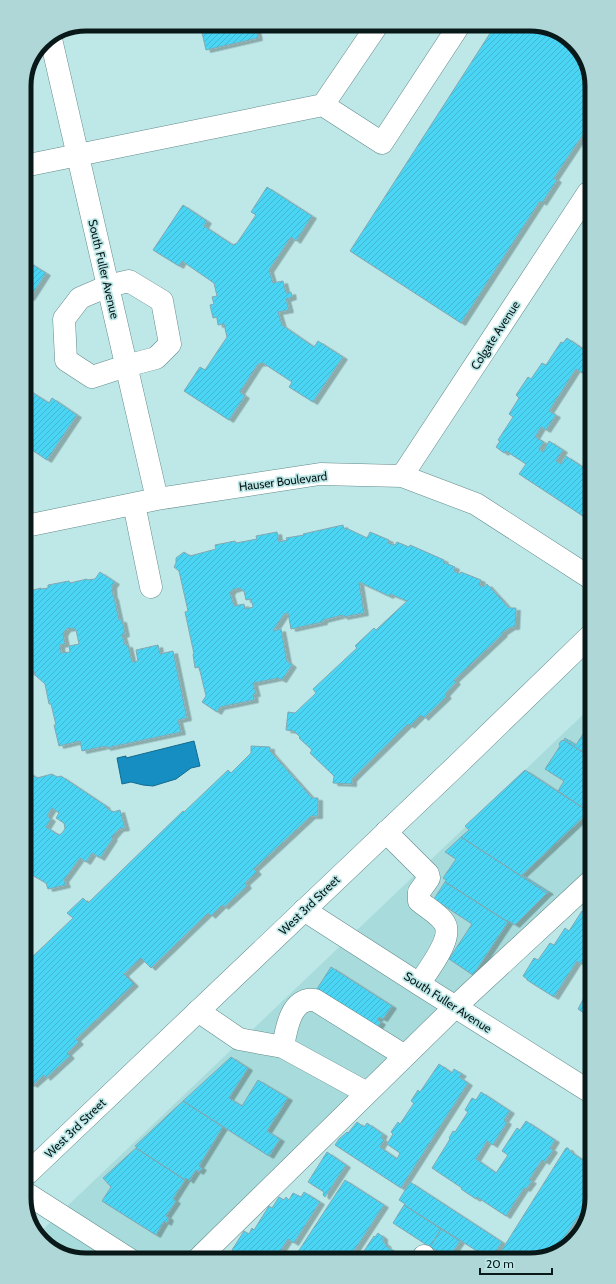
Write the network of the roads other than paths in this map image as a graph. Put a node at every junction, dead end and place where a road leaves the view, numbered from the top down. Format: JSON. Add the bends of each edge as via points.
{"nodes":[{"id":1,"x":373,"y":31,"type":"edge"},
{"id":2,"x":455,"y":31,"type":"edge"},
{"id":3,"x":52,"y":43,"type":"edge"},
{"id":4,"x":323,"y":105,"type":"junction"},
{"id":5,"x":78,"y":154,"type":"junction"},
{"id":6,"x":31,"y":164,"type":"edge"},
{"id":7,"x":585,"y":198,"type":"edge"},
{"id":8,"x":108,"y":286,"type":"junction"},
{"id":9,"x":126,"y":366,"type":"junction"},
{"id":10,"x":402,"y":476,"type":"junction"},
{"id":11,"x":157,"y":499,"type":"junction"},
{"id":12,"x":134,"y":504,"type":"junction"},
{"id":13,"x":31,"y":525,"type":"edge"},
{"id":14,"x":585,"y":574,"type":"edge"},
{"id":15,"x":151,"y":587,"type":"dead end"},
{"id":16,"x":585,"y":641,"type":"edge"},
{"id":17,"x":386,"y":832,"type":"junction"},
{"id":18,"x":585,"y":887,"type":"edge"},
{"id":19,"x":304,"y":910,"type":"junction"},
{"id":20,"x":419,"y":984,"type":"junction"},
{"id":21,"x":455,"y":1007,"type":"junction"},
{"id":22,"x":198,"y":1012,"type":"junction"},
{"id":23,"x":283,"y":1047,"type":"junction"},
{"id":24,"x":405,"y":1056,"type":"junction"},
{"id":25,"x":585,"y":1089,"type":"edge"},
{"id":26,"x":367,"y":1093,"type":"junction"},
{"id":27,"x":31,"y":1170,"type":"edge"},
{"id":28,"x":31,"y":1196,"type":"edge"},
{"id":29,"x":120,"y":1253,"type":"edge"},
{"id":30,"x":204,"y":1253,"type":"edge"}],
"edges":[{"from":1,"to":4,"type":"street"},
{"from":2,"to":4,"type":"street","via":[[382,143]]},
{"from":3,"to":5,"type":"street","name":"South Fuller Avenue"},
{"from":4,"to":5,"type":"street"},
{"from":5,"to":6,"type":"street"},
{"from":5,"to":8,"type":"street","name":"South Fuller Avenue"},
{"from":7,"to":10,"type":"street","name":"Colgate Avenue"},
{"from":8,"to":9,"type":"street","name":"South Fuller Avenue"},
{"from":8,"to":9,"type":"street","via":[[129,281],[162,301],[170,344],[156,358]]},
{"from":8,"to":9,"type":"street","via":[[80,298],[64,319],[66,360],[92,377]]},
{"from":9,"to":11,"type":"street","name":"South Fuller Avenue"},
{"from":10,"to":11,"type":"street","name":"Hauser Boulevard","via":[[320,474]]},
{"from":10,"to":14,"type":"street","name":"Hauser Boulevard","via":[[476,504]]},
{"from":11,"to":12,"type":"street","name":"Hauser Boulevard"},
{"from":12,"to":13,"type":"street","name":"Hauser Boulevard"},
{"from":12,"to":15,"type":"street"},
{"from":16,"to":17,"type":"street","name":"West 3rd Street"},
{"from":17,"to":19,"type":"street","name":"West 3rd Street"},
{"from":17,"to":20,"type":"street","via":[[428,874],[430,878],[419,892],[419,901],[444,921],[447,930],[446,941]]},
{"from":18,"to":21,"type":"street"},
{"from":19,"to":20,"type":"street","name":"South Fuller Avenue"},
{"from":19,"to":22,"type":"street","name":"West 3rd Street"},
{"from":20,"to":21,"type":"street","name":"South Fuller Avenue"},
{"from":21,"to":24,"type":"street"},
{"from":21,"to":25,"type":"street","name":"South Fuller Avenue"},
{"from":22,"to":23,"type":"street","via":[[239,1039]]},
{"from":22,"to":27,"type":"street","name":"West 3rd Street"},
{"from":23,"to":24,"type":"street","via":[[292,1014],[300,1003],[308,999],[315,1000]]},
{"from":23,"to":26,"type":"street"},
{"from":24,"to":26,"type":"street"},
{"from":26,"to":30,"type":"street"},
{"from":28,"to":29,"type":"street"}]}
